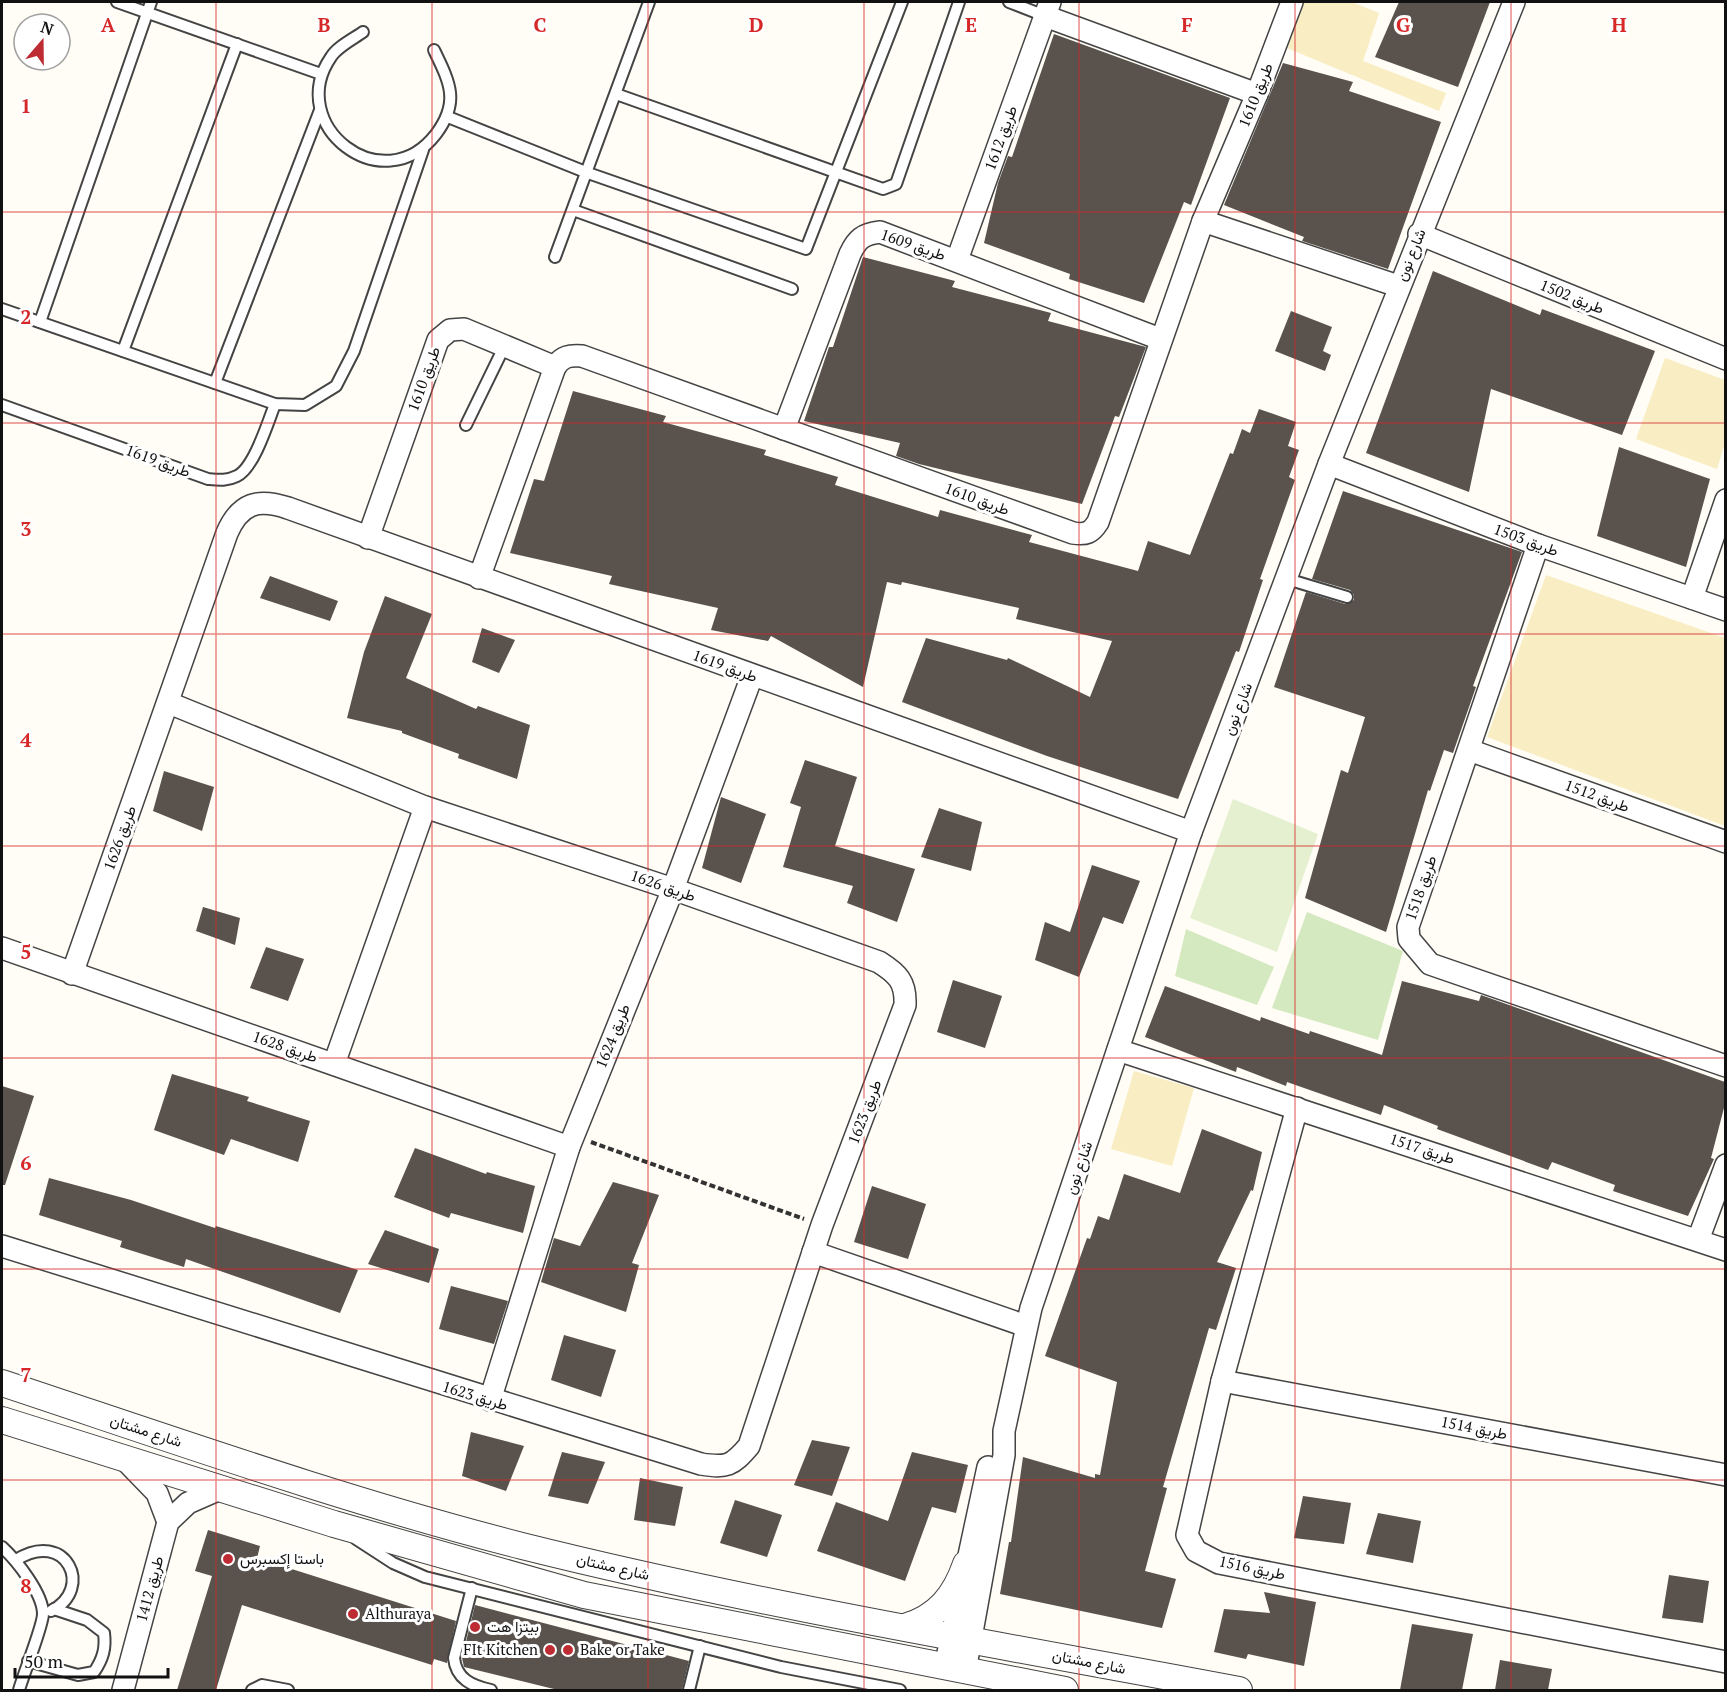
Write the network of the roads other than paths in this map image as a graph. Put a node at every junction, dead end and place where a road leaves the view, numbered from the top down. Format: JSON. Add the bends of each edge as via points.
{"nodes":[{"id":1,"x":117,"y":2,"type":"edge"},
{"id":2,"x":649,"y":2,"type":"edge"},
{"id":3,"x":902,"y":2,"type":"edge"},
{"id":4,"x":959,"y":2,"type":"edge"},
{"id":5,"x":1009,"y":2,"type":"edge"},
{"id":6,"x":1292,"y":2,"type":"edge"},
{"id":7,"x":1514,"y":2,"type":"edge"},
{"id":8,"x":150,"y":7,"type":"edge"},
{"id":9,"x":1048,"y":9,"type":"edge"},
{"id":10,"x":363,"y":32,"type":"dead end"},
{"id":11,"x":237,"y":44,"type":"junction"},
{"id":12,"x":434,"y":50,"type":"dead end"},
{"id":13,"x":321,"y":74,"type":"junction"},
{"id":14,"x":616,"y":94,"type":"junction"},
{"id":15,"x":1257,"y":94,"type":"junction"},
{"id":16,"x":320,"y":110,"type":"junction"},
{"id":17,"x":448,"y":117,"type":"junction"},
{"id":18,"x":423,"y":150,"type":"junction"},
{"id":19,"x":838,"y":172,"type":"junction"},
{"id":20,"x":588,"y":173,"type":"junction"},
{"id":21,"x":573,"y":210,"type":"junction"},
{"id":22,"x":1203,"y":221,"type":"junction"},
{"id":23,"x":1419,"y":234,"type":"junction"},
{"id":24,"x":555,"y":257,"type":"dead end"},
{"id":25,"x":957,"y":260,"type":"junction"},
{"id":26,"x":1398,"y":286,"type":"junction"},
{"id":27,"x":792,"y":289,"type":"dead end"},
{"id":28,"x":2,"y":309,"type":"edge"},
{"id":29,"x":40,"y":322,"type":"junction"},
{"id":30,"x":1160,"y":339,"type":"junction"},
{"id":31,"x":505,"y":345,"type":"junction"},
{"id":32,"x":123,"y":351,"type":"junction"},
{"id":33,"x":1725,"y":360,"type":"edge"},
{"id":34,"x":555,"y":367,"type":"junction"},
{"id":35,"x":215,"y":383,"type":"junction"},
{"id":36,"x":275,"y":404,"type":"junction"},
{"id":37,"x":2,"y":405,"type":"edge"},
{"id":38,"x":466,"y":426,"type":"dead end"},
{"id":39,"x":784,"y":429,"type":"junction"},
{"id":40,"x":1329,"y":464,"type":"junction"},
{"id":41,"x":1725,"y":500,"type":"edge"},
{"id":42,"x":258,"y":503,"type":"joint"},
{"id":43,"x":368,"y":538,"type":"junction"},
{"id":44,"x":1538,"y":545,"type":"junction"},
{"id":45,"x":479,"y":578,"type":"junction"},
{"id":46,"x":1287,"y":579,"type":"junction"},
{"id":47,"x":1347,"y":597,"type":"dead end"},
{"id":48,"x":1692,"y":598,"type":"junction"},
{"id":49,"x":1725,"y":610,"type":"edge"},
{"id":50,"x":752,"y":676,"type":"junction"},
{"id":51,"x":169,"y":703,"type":"junction"},
{"id":52,"x":1469,"y":750,"type":"junction"},
{"id":53,"x":425,"y":807,"type":"junction"},
{"id":54,"x":1191,"y":832,"type":"junction"},
{"id":55,"x":1725,"y":842,"type":"edge"},
{"id":56,"x":673,"y":889,"type":"junction"},
{"id":57,"x":2,"y":948,"type":"edge"},
{"id":58,"x":72,"y":974,"type":"junction"},
{"id":59,"x":898,"y":974,"type":"joint"},
{"id":60,"x":1118,"y":1050,"type":"junction"},
{"id":61,"x":334,"y":1064,"type":"junction"},
{"id":62,"x":1725,"y":1066,"type":"edge"},
{"id":63,"x":1297,"y":1108,"type":"junction"},
{"id":64,"x":571,"y":1142,"type":"junction"},
{"id":65,"x":1725,"y":1165,"type":"edge"},
{"id":66,"x":1698,"y":1240,"type":"junction"},
{"id":67,"x":2,"y":1246,"type":"edge"},
{"id":68,"x":1725,"y":1250,"type":"edge"},
{"id":69,"x":813,"y":1252,"type":"junction"},
{"id":70,"x":1026,"y":1326,"type":"junction"},
{"id":71,"x":1222,"y":1381,"type":"junction"},
{"id":72,"x":2,"y":1383,"type":"edge"},
{"id":73,"x":490,"y":1400,"type":"junction"},
{"id":74,"x":2,"y":1420,"type":"edge"},
{"id":75,"x":1004,"y":1431,"type":"junction"},
{"id":76,"x":127,"y":1462,"type":"junction"},
{"id":77,"x":1725,"y":1475,"type":"edge"},
{"id":78,"x":220,"y":1489,"type":"junction"},
{"id":79,"x":168,"y":1522,"type":"junction"},
{"id":80,"x":334,"y":1524,"type":"junction"},
{"id":81,"x":2,"y":1547,"type":"edge"},
{"id":82,"x":16,"y":1560,"type":"junction"},
{"id":83,"x":966,"y":1564,"type":"junction"},
{"id":84,"x":472,"y":1588,"type":"junction"},
{"id":85,"x":54,"y":1610,"type":"junction"},
{"id":86,"x":43,"y":1614,"type":"junction"},
{"id":87,"x":905,"y":1627,"type":"junction"},
{"id":88,"x":961,"y":1638,"type":"junction"},
{"id":89,"x":700,"y":1646,"type":"junction"},
{"id":90,"x":28,"y":1661,"type":"junction"},
{"id":91,"x":1725,"y":1662,"type":"edge"},
{"id":92,"x":955,"y":1669,"type":"junction"},
{"id":93,"x":19,"y":1690,"type":"edge"},
{"id":94,"x":123,"y":1690,"type":"edge"},
{"id":95,"x":252,"y":1690,"type":"edge"},
{"id":96,"x":288,"y":1690,"type":"edge"},
{"id":97,"x":491,"y":1690,"type":"edge"},
{"id":98,"x":689,"y":1690,"type":"edge"},
{"id":99,"x":900,"y":1690,"type":"edge"},
{"id":100,"x":1065,"y":1690,"type":"edge"},
{"id":101,"x":1239,"y":1690,"type":"edge"}],
"edges":[{"from":1,"to":8,"type":"lane"},
{"from":2,"to":14,"type":"lane"},
{"from":3,"to":19,"type":"lane"},
{"from":4,"to":19,"type":"lane","via":[[896,184],[883,189]]},
{"from":5,"to":9,"type":"lane"},
{"from":6,"to":15,"type":"street","name":"طريق 1610"},
{"from":7,"to":23,"type":"street","name":"شارع نون"},
{"from":8,"to":11,"type":"lane"},
{"from":8,"to":29,"type":"lane"},
{"from":9,"to":15,"type":"street"},
{"from":9,"to":25,"type":"street","name":"طريق 1612"},
{"from":10,"to":13,"type":"lane","via":[[332,55]]},
{"from":11,"to":13,"type":"lane"},
{"from":11,"to":32,"type":"lane"},
{"from":12,"to":17,"type":"lane","via":[[451,85]]},
{"from":13,"to":16,"type":"lane"},
{"from":14,"to":19,"type":"lane"},
{"from":14,"to":20,"type":"lane"},
{"from":15,"to":22,"type":"street","name":"طريق 1610"},
{"from":16,"to":18,"type":"lane","via":[[335,139],[363,158],[400,160]]},
{"from":16,"to":35,"type":"lane"},
{"from":17,"to":18,"type":"lane"},
{"from":17,"to":20,"type":"lane"},
{"from":18,"to":36,"type":"lane","via":[[354,351],[336,386],[305,405]]},
{"from":19,"to":20,"type":"lane","via":[[809,246],[803,249]]},
{"from":20,"to":21,"type":"lane"},
{"from":21,"to":24,"type":"lane"},
{"from":21,"to":27,"type":"lane"},
{"from":22,"to":26,"type":"street"},
{"from":22,"to":30,"type":"street","name":"طريق 1610"},
{"from":23,"to":26,"type":"street","name":"شارع نون"},
{"from":23,"to":33,"type":"street","name":"طريق 1502"},
{"from":25,"to":30,"type":"street","name":"طريق 1609"},
{"from":25,"to":39,"type":"street","name":"طريق 1609","via":[[880,232],[866,233],[855,242]]},
{"from":26,"to":40,"type":"street","name":"شارع نون"},
{"from":28,"to":29,"type":"lane"},
{"from":29,"to":32,"type":"lane"},
{"from":30,"to":39,"type":"street","name":"طريق 1610","via":[[1098,522],[1093,531],[1083,535]]},
{"from":31,"to":34,"type":"street","name":"طريق 1610"},
{"from":31,"to":38,"type":"lane"},
{"from":31,"to":43,"type":"street","name":"طريق 1610","via":[[464,329],[450,330],[438,340]]},
{"from":32,"to":35,"type":"lane"},
{"from":34,"to":39,"type":"street","name":"طريق 1610","via":[[570,355],[582,356]]},
{"from":34,"to":45,"type":"street"},
{"from":35,"to":36,"type":"lane"},
{"from":36,"to":37,"type":"lane","name":"طريق 1619","via":[[252,459],[240,475],[224,480],[208,479]]},
{"from":40,"to":44,"type":"street","name":"طريق 1503"},
{"from":40,"to":46,"type":"street","name":"شارع نون"},
{"from":41,"to":48,"type":"street"},
{"from":42,"to":43,"type":"street","name":"طريق 1619","via":[[275,504]]},
{"from":42,"to":51,"type":"street","name":"طريق 1626","via":[[244,508],[233,519]]},
{"from":43,"to":45,"type":"street","name":"طريق 1619"},
{"from":44,"to":48,"type":"street","name":"طريق 1503"},
{"from":44,"to":52,"type":"street","name":"طريق 1518"},
{"from":45,"to":50,"type":"street","name":"طريق 1619"},
{"from":46,"to":47,"type":"lane"},
{"from":46,"to":54,"type":"street","name":"شارع نون"},
{"from":48,"to":49,"type":"street","name":"طريق 1503"},
{"from":50,"to":54,"type":"street","name":"طريق 1619"},
{"from":50,"to":56,"type":"street","name":"طريق 1624"},
{"from":51,"to":53,"type":"street","name":"طريق 1626"},
{"from":51,"to":58,"type":"street","name":"طريق 1626"},
{"from":52,"to":55,"type":"street","name":"طريق 1512"},
{"from":52,"to":62,"type":"street","name":"طريق 1518","via":[[1408,927],[1416,950],[1430,964]]},
{"from":53,"to":56,"type":"street","name":"طريق 1626"},
{"from":53,"to":61,"type":"street"},
{"from":54,"to":60,"type":"street","name":"شارع نون"},
{"from":56,"to":59,"type":"street","name":"طريق 1626","via":[[879,962]]},
{"from":56,"to":64,"type":"street","name":"طريق 1624"},
{"from":57,"to":58,"type":"street","name":"طريق 1628"},
{"from":58,"to":61,"type":"street","name":"طريق 1628"},
{"from":59,"to":69,"type":"street","name":"طريق 1623","via":[[906,989],[905,1005]]},
{"from":60,"to":63,"type":"street","name":"طريق 1517"},
{"from":60,"to":70,"type":"street","name":"شارع نون"},
{"from":61,"to":64,"type":"street","name":"طريق 1628"},
{"from":63,"to":66,"type":"street","name":"طريق 1517"},
{"from":63,"to":71,"type":"street","name":"طريق 1516"},
{"from":64,"to":73,"type":"street","name":"طريق 1624"},
{"from":65,"to":66,"type":"street"},
{"from":66,"to":68,"type":"street","name":"طريق 1517"},
{"from":67,"to":73,"type":"street","name":"طريق 1623"},
{"from":69,"to":70,"type":"street"},
{"from":69,"to":73,"type":"street","name":"طريق 1623","via":[[749,1446],[736,1461],[722,1467],[701,1464]]},
{"from":70,"to":75,"type":"street","name":"شارع نون"},
{"from":71,"to":77,"type":"street","name":"طريق 1514"},
{"from":71,"to":91,"type":"street","name":"طريق 1516","via":[[1186,1535],[1196,1551],[1219,1563]]},
{"from":72,"to":87,"type":"street","name":"شارع مشتان","via":[[360,1502],[522,1546]]},
{"from":74,"to":76,"type":"street"},
{"from":75,"to":83,"type":"street","name":"شارع نون","via":[[990,1460]]},
{"from":75,"to":88,"type":"street","name":"شارع نون","via":[[1004,1455]]},
{"from":76,"to":78,"type":"street"},
{"from":76,"to":79,"type":"street","via":[[157,1493]]},
{"from":78,"to":79,"type":"street","via":[[188,1503]]},
{"from":78,"to":80,"type":"street"},
{"from":79,"to":94,"type":"street","name":"طريق 1412"},
{"from":80,"to":84,"type":"lane","via":[[393,1563],[425,1577]]},
{"from":80,"to":92,"type":"street","via":[[584,1595]]},
{"from":81,"to":82,"type":"lane"},
{"from":82,"to":85,"type":"lane","via":[[40,1549],[53,1552],[73,1571],[72,1586]]},
{"from":82,"to":86,"type":"lane","via":[[32,1584]]},
{"from":83,"to":87,"type":"street","via":[[947,1602],[927,1618]]},
{"from":83,"to":88,"type":"street","name":"شارع نون"},
{"from":84,"to":89,"type":"lane"},
{"from":84,"to":97,"type":"lane","via":[[454,1658],[455,1668],[462,1679]]},
{"from":85,"to":86,"type":"lane"},
{"from":85,"to":90,"type":"lane","via":[[87,1620],[104,1633],[106,1644],[101,1661],[94,1672],[78,1675]]},
{"from":86,"to":90,"type":"lane"},
{"from":87,"to":88,"type":"street","name":"شارع مشتان"},
{"from":88,"to":92,"type":"street","name":"شارع نون"},
{"from":88,"to":101,"type":"street","name":"شارع مشتان"},
{"from":89,"to":98,"type":"lane"},
{"from":89,"to":99,"type":"lane"},
{"from":90,"to":93,"type":"lane"},
{"from":92,"to":100,"type":"street"},
{"from":95,"to":96,"type":"lane","via":[[262,1685]]}]}
